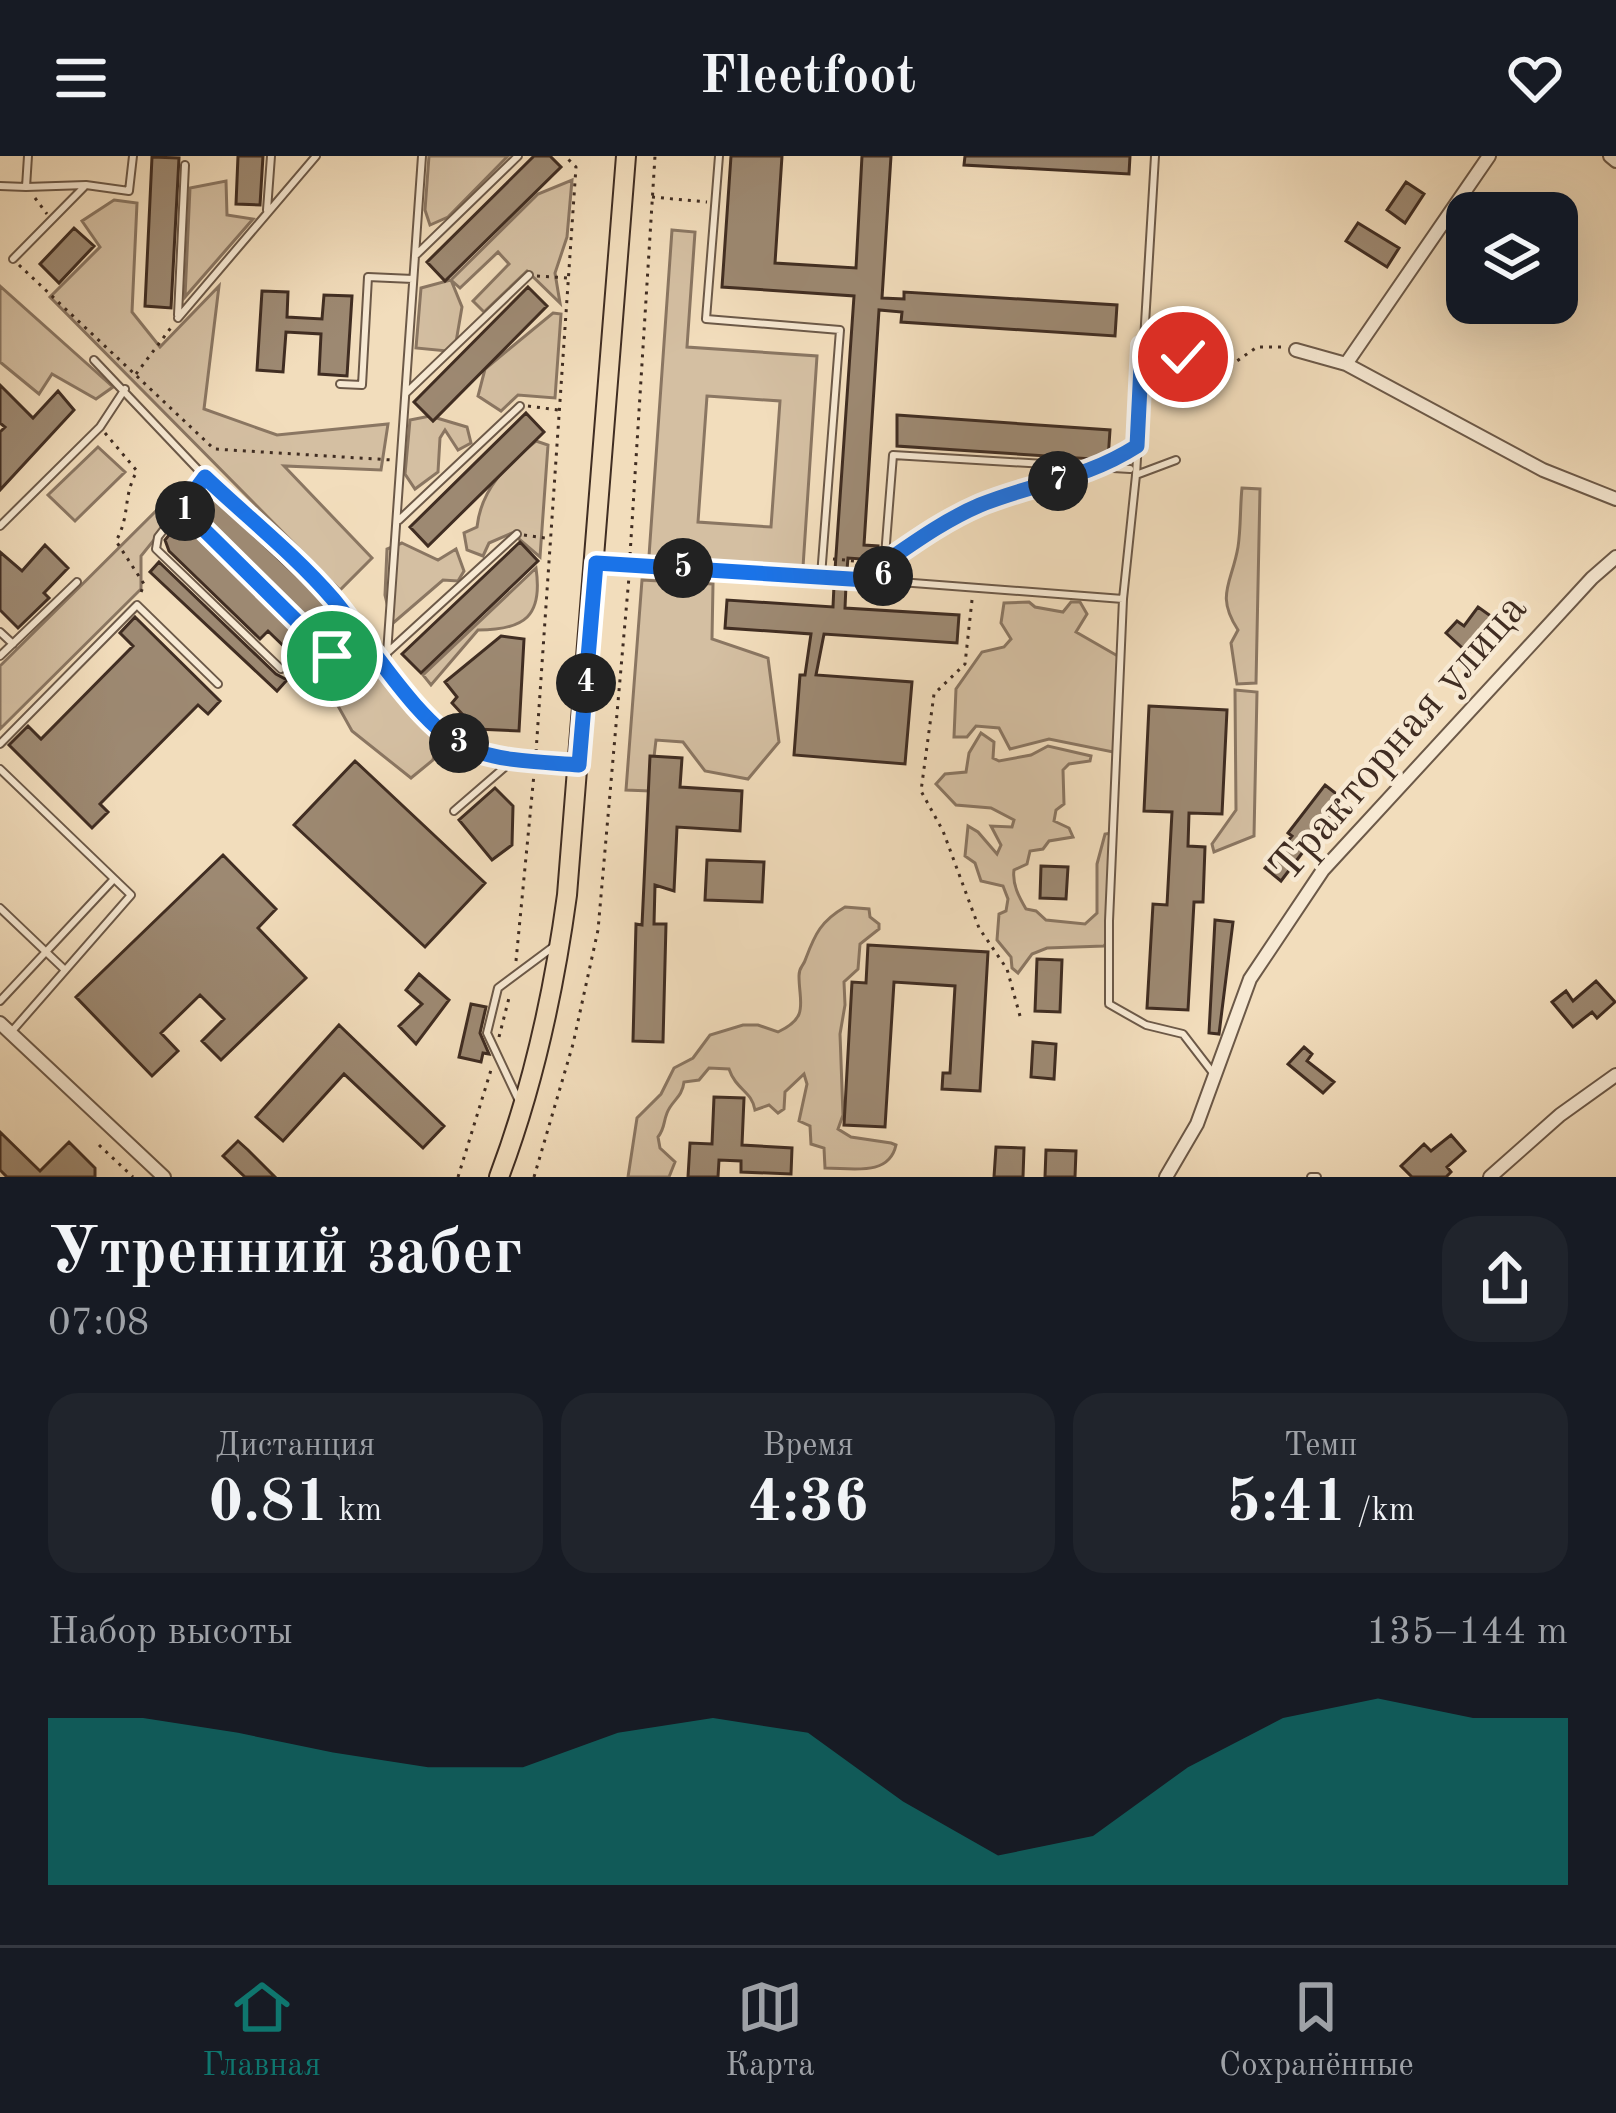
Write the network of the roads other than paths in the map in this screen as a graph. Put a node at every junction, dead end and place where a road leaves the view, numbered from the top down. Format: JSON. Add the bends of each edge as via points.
{"nodes":[{"id":1,"x":28,"y":156,"type":"edge"},
{"id":2,"x":133,"y":156,"type":"edge"},
{"id":3,"x":271,"y":156,"type":"edge"},
{"id":4,"x":316,"y":156,"type":"edge"},
{"id":5,"x":422,"y":156,"type":"edge"},
{"id":6,"x":518,"y":156,"type":"edge"},
{"id":7,"x":626,"y":156,"type":"edge"},
{"id":8,"x":718,"y":156,"type":"edge"},
{"id":9,"x":1155,"y":156,"type":"edge"},
{"id":10,"x":1489,"y":156,"type":"edge"},
{"id":11,"x":184,"y":165,"type":"dead end"},
{"id":12,"x":0,"y":185,"type":"edge"},
{"id":13,"x":86,"y":185,"type":"junction"},
{"id":14,"x":26,"y":187,"type":"junction"},
{"id":15,"x":266,"y":214,"type":"junction"},
{"id":16,"x":416,"y":256,"type":"junction"},
{"id":17,"x":14,"y":259,"type":"road end"},
{"id":18,"x":530,"y":275,"type":"road end"},
{"id":19,"x":412,"y":279,"type":"junction"},
{"id":20,"x":1296,"y":350,"type":"dead end"},
{"id":21,"x":94,"y":360,"type":"dead end"},
{"id":22,"x":1346,"y":364,"type":"junction"},
{"id":23,"x":340,"y":384,"type":"dead end"},
{"id":24,"x":125,"y":389,"type":"junction"},
{"id":25,"x":405,"y":394,"type":"junction"},
{"id":26,"x":520,"y":406,"type":"road end"},
{"id":27,"x":1176,"y":460,"type":"dead end"},
{"id":28,"x":1133,"y":472,"type":"junction"},
{"id":29,"x":205,"y":477,"type":"junction"},
{"id":30,"x":1616,"y":499,"type":"edge"},
{"id":31,"x":182,"y":508,"type":"junction"},
{"id":32,"x":396,"y":522,"type":"junction"},
{"id":33,"x":0,"y":526,"type":"edge"},
{"id":34,"x":517,"y":534,"type":"road end"},
{"id":35,"x":1616,"y":557,"type":"edge"},
{"id":36,"x":596,"y":563,"type":"junction"},
{"id":37,"x":821,"y":576,"type":"junction"},
{"id":38,"x":883,"y":581,"type":"junction"},
{"id":39,"x":77,"y":582,"type":"dead end"},
{"id":40,"x":1123,"y":599,"type":"junction"},
{"id":41,"x":0,"y":632,"type":"edge"},
{"id":42,"x":13,"y":644,"type":"junction"},
{"id":43,"x":387,"y":653,"type":"junction"},
{"id":44,"x":0,"y":656,"type":"edge"},
{"id":45,"x":332,"y":656,"type":"dead end"},
{"id":46,"x":386,"y":668,"type":"junction"},
{"id":47,"x":281,"y":669,"type":"dead end"},
{"id":48,"x":218,"y":683,"type":"dead end"},
{"id":49,"x":0,"y":745,"type":"edge"},
{"id":50,"x":513,"y":760,"type":"junction"},
{"id":51,"x":579,"y":765,"type":"junction"},
{"id":52,"x":0,"y":769,"type":"edge"},
{"id":53,"x":454,"y":811,"type":"dead end"},
{"id":54,"x":114,"y":879,"type":"junction"},
{"id":55,"x":0,"y":908,"type":"edge"},
{"id":56,"x":561,"y":941,"type":"junction"},
{"id":57,"x":46,"y":951,"type":"junction"},
{"id":58,"x":65,"y":970,"type":"junction"},
{"id":59,"x":0,"y":1000,"type":"edge"},
{"id":60,"x":5,"y":1028,"type":"edge"},
{"id":61,"x":1213,"y":1073,"type":"junction"},
{"id":62,"x":1616,"y":1075,"type":"edge"},
{"id":63,"x":524,"y":1112,"type":"junction"},
{"id":64,"x":164,"y":1177,"type":"edge"},
{"id":65,"x":499,"y":1177,"type":"edge"},
{"id":66,"x":1166,"y":1177,"type":"edge"},
{"id":67,"x":1490,"y":1177,"type":"edge"}],
"edges":[{"from":1,"to":14,"type":"lane"},
{"from":2,"to":13,"type":"lane","via":[[129,191]]},
{"from":3,"to":15,"type":"lane"},
{"from":4,"to":15,"type":"lane"},
{"from":5,"to":16,"type":"lane"},
{"from":6,"to":16,"type":"lane"},
{"from":7,"to":36,"type":"main road"},
{"from":8,"to":37,"type":"lane","via":[[706,319],[841,330]]},
{"from":9,"to":28,"type":"lane"},
{"from":10,"to":22,"type":"street"},
{"from":11,"to":15,"type":"lane","via":[[178,318]]},
{"from":12,"to":14,"type":"lane"},
{"from":13,"to":14,"type":"lane"},
{"from":13,"to":17,"type":"lane"},
{"from":16,"to":19,"type":"lane"},
{"from":18,"to":25,"type":"lane"},
{"from":19,"to":23,"type":"lane","via":[[368,277],[362,386]]},
{"from":19,"to":25,"type":"lane"},
{"from":20,"to":22,"type":"street"},
{"from":21,"to":24,"type":"lane"},
{"from":22,"to":30,"type":"street","via":[[1543,470]]},
{"from":24,"to":29,"type":"lane"},
{"from":24,"to":33,"type":"lane","via":[[100,427]]},
{"from":25,"to":32,"type":"lane"},
{"from":26,"to":32,"type":"lane"},
{"from":27,"to":28,"type":"lane"},
{"from":28,"to":38,"type":"lane","via":[[893,455]]},
{"from":28,"to":40,"type":"lane"},
{"from":29,"to":31,"type":"lane"},
{"from":29,"to":46,"type":"lane","via":[[331,597]]},
{"from":31,"to":45,"type":"lane"},
{"from":31,"to":47,"type":"lane","via":[[156,549]]},
{"from":32,"to":43,"type":"lane"},
{"from":34,"to":43,"type":"lane"},
{"from":35,"to":61,"type":"street","name":"Тракторная улица","via":[[1323,870],[1250,979]]},
{"from":36,"to":37,"type":"lane"},
{"from":36,"to":51,"type":"main road"},
{"from":37,"to":38,"type":"lane"},
{"from":38,"to":40,"type":"lane"},
{"from":39,"to":42,"type":"lane"},
{"from":40,"to":61,"type":"lane","via":[[1109,1004],[1183,1034]]},
{"from":41,"to":42,"type":"lane"},
{"from":42,"to":44,"type":"lane"},
{"from":43,"to":46,"type":"lane"},
{"from":46,"to":50,"type":"lane","via":[[466,748]]},
{"from":48,"to":49,"type":"lane","via":[[137,605]]},
{"from":50,"to":51,"type":"lane"},
{"from":50,"to":53,"type":"lane"},
{"from":51,"to":56,"type":"main road"},
{"from":52,"to":54,"type":"lane"},
{"from":54,"to":57,"type":"lane"},
{"from":54,"to":58,"type":"lane","via":[[131,895]]},
{"from":55,"to":57,"type":"lane"},
{"from":56,"to":63,"type":"main road"},
{"from":56,"to":63,"type":"lane","via":[[498,988],[487,1033]]},
{"from":57,"to":58,"type":"lane"},
{"from":57,"to":59,"type":"lane"},
{"from":58,"to":60,"type":"lane"},
{"from":60,"to":64,"type":"street"},
{"from":61,"to":66,"type":"street","name":"Тракторная улица","via":[[1197,1124]]},
{"from":62,"to":67,"type":"street"},
{"from":63,"to":65,"type":"main road"}]}
